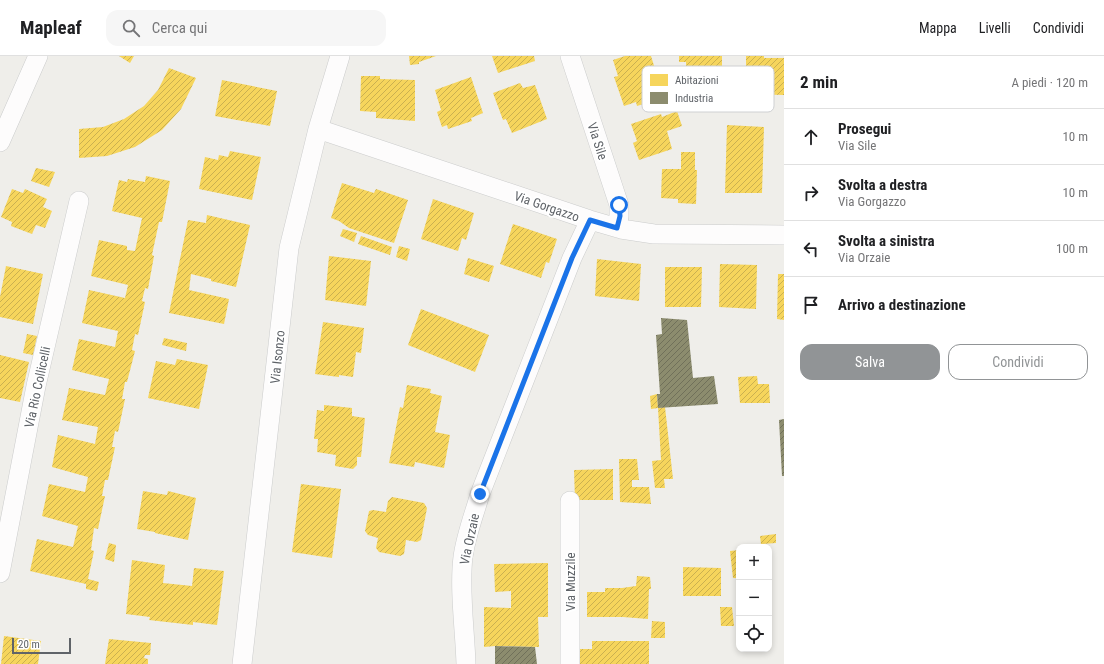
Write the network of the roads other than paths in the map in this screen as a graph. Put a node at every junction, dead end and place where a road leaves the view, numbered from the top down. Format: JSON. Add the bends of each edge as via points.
{"nodes":[{"id":1,"x":38,"y":56,"type":"edge"},
{"id":2,"x":340,"y":56,"type":"edge"},
{"id":3,"x":570,"y":56,"type":"edge"},
{"id":4,"x":318,"y":129,"type":"junction"},
{"id":5,"x":0,"y":142,"type":"edge"},
{"id":6,"x":79,"y":201,"type":"dead end"},
{"id":7,"x":590,"y":220,"type":"junction"},
{"id":8,"x":617,"y":228,"type":"junction"},
{"id":9,"x":784,"y":235,"type":"edge"},
{"id":10,"x":570,"y":501,"type":"dead end"},
{"id":11,"x":0,"y":573,"type":"edge"},
{"id":12,"x":242,"y":664,"type":"edge"},
{"id":13,"x":466,"y":664,"type":"edge"},
{"id":14,"x":570,"y":664,"type":"edge"}],
"edges":[{"from":1,"to":5,"type":"street"},
{"from":2,"to":4,"type":"street","name":"Via Isonzo"},
{"from":3,"to":8,"type":"street","name":"Via Sile","via":[[619,205]]},
{"from":4,"to":7,"type":"street","name":"Via Gorgazzo"},
{"from":4,"to":12,"type":"street","name":"Via Isonzo","via":[[289,248]]},
{"from":6,"to":11,"type":"street","name":"Via Rio Collicelli","via":[[36,386]]},
{"from":7,"to":8,"type":"street","name":"Via Gorgazzo"},
{"from":7,"to":13,"type":"street","name":"Via Orzaie","via":[[572,258],[480,494],[469,530],[463,556],[462,582]]},
{"from":8,"to":9,"type":"street","name":"Via Gorgazzo","via":[[654,234]]},
{"from":10,"to":14,"type":"street","name":"Via Muzzile"}]}
